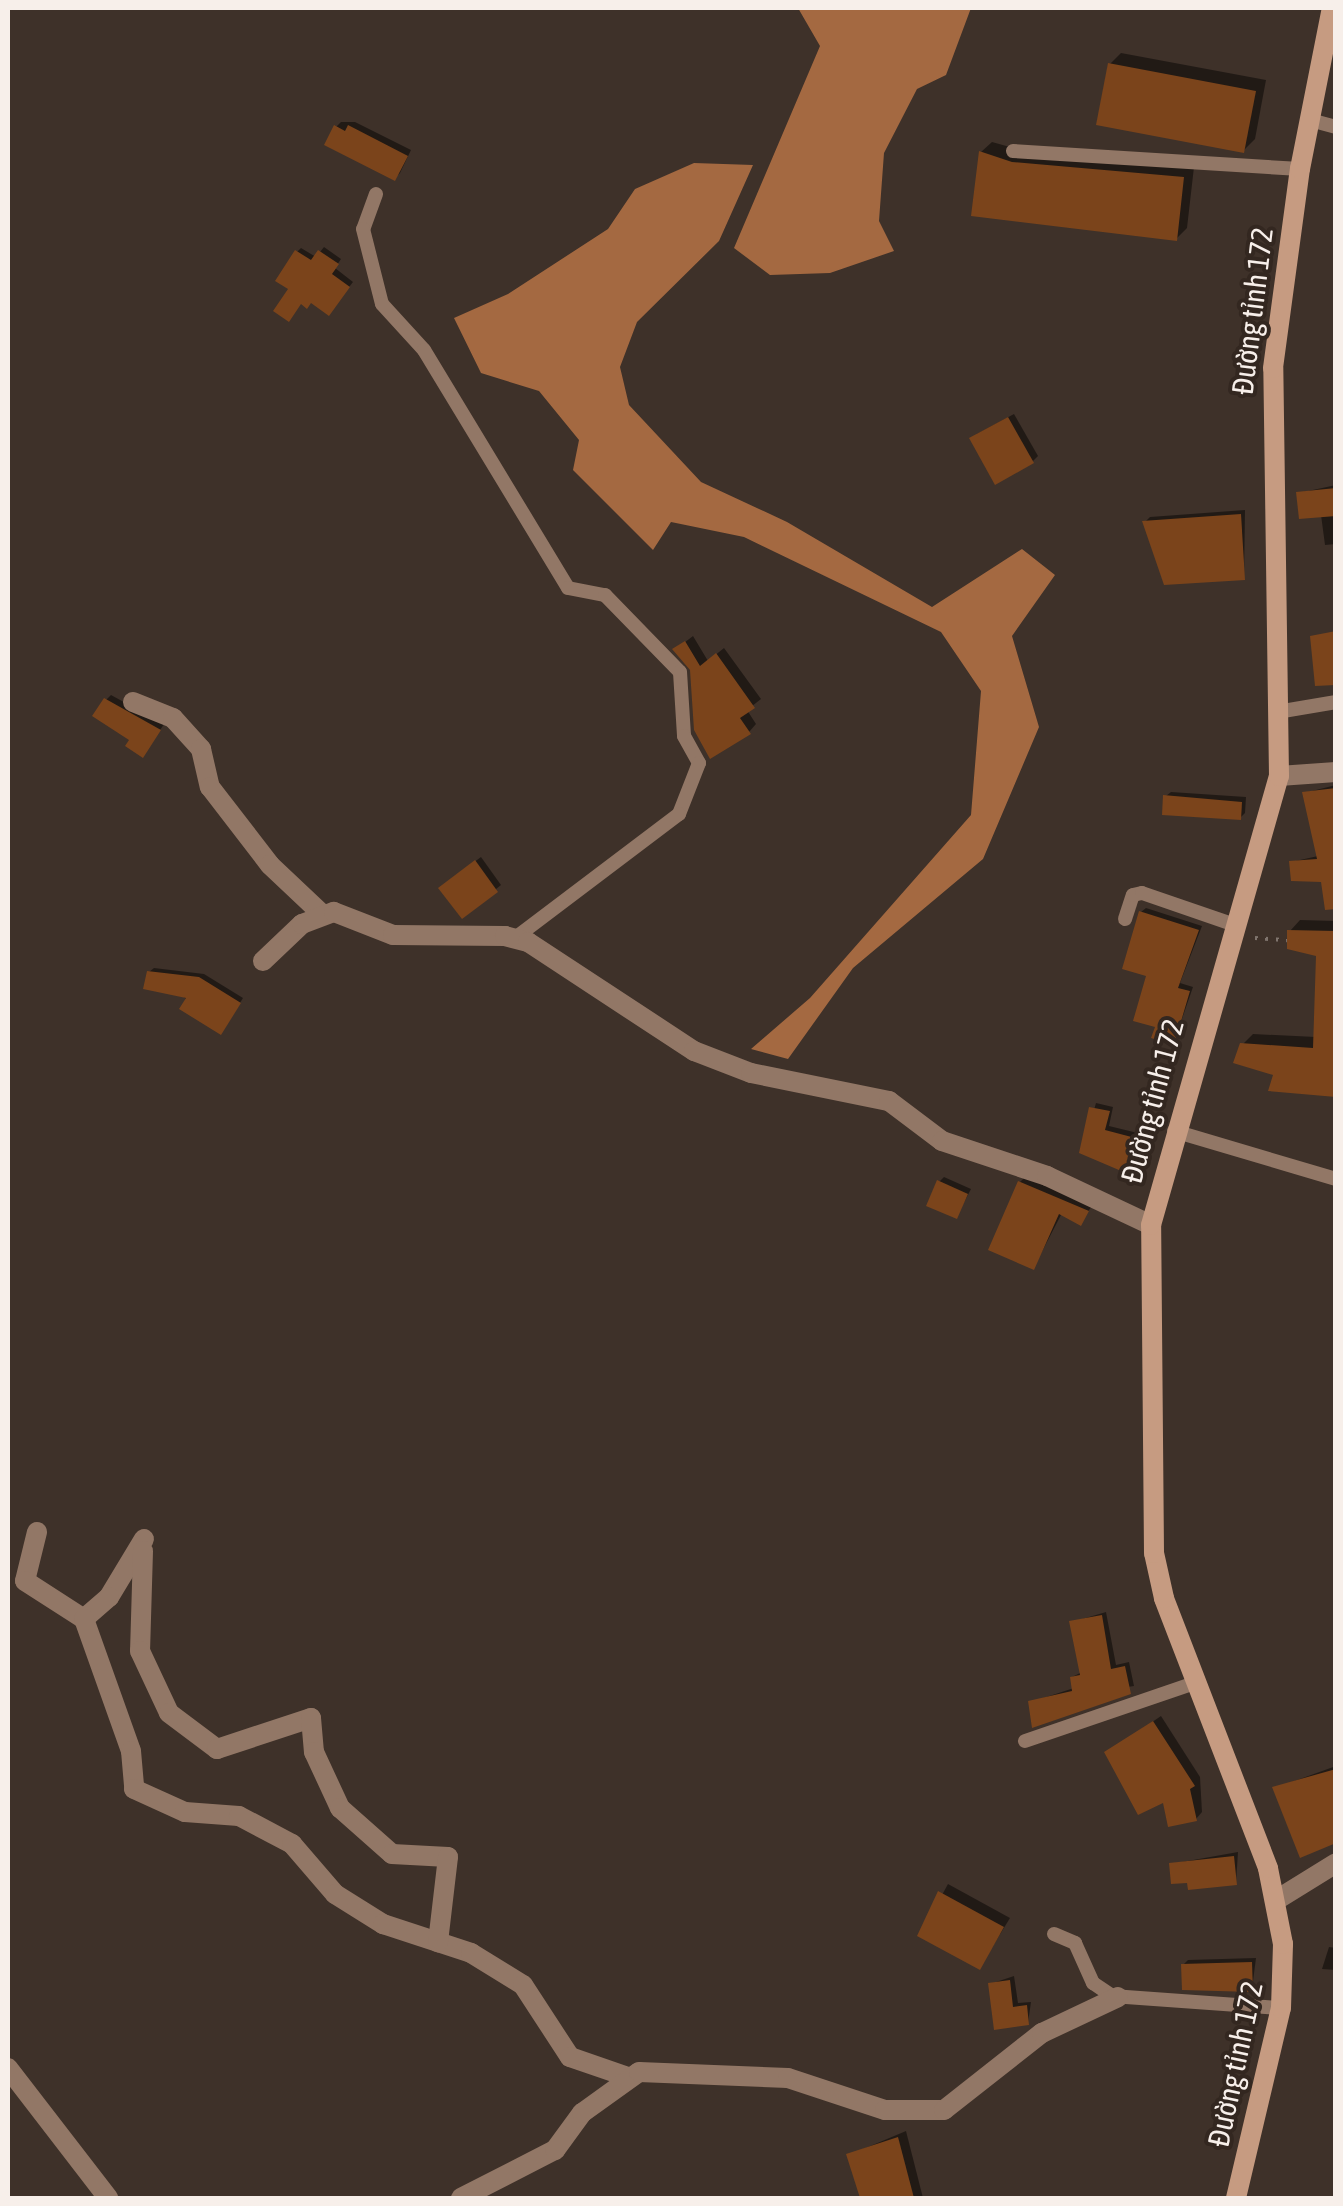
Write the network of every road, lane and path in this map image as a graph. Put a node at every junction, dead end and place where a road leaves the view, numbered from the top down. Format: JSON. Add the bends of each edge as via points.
{"nodes":[{"id":1,"x":1333,"y":8,"type":"edge"},
{"id":2,"x":1310,"y":120,"type":"junction"},
{"id":3,"x":1336,"y":127,"type":"edge"},
{"id":4,"x":1012,"y":152,"type":"dead end"},
{"id":5,"x":1300,"y":169,"type":"junction"},
{"id":6,"x":376,"y":194,"type":"dead end"},
{"id":7,"x":132,"y":702,"type":"dead end"},
{"id":8,"x":1336,"y":702,"type":"edge"},
{"id":9,"x":1283,"y":711,"type":"junction"},
{"id":10,"x":1336,"y":772,"type":"edge"},
{"id":11,"x":1279,"y":776,"type":"junction"},
{"id":12,"x":322,"y":914,"type":"junction"},
{"id":13,"x":1125,"y":919,"type":"dead end"},
{"id":14,"x":1233,"y":931,"type":"junction"},
{"id":15,"x":515,"y":938,"type":"junction"},
{"id":16,"x":1287,"y":940,"type":"dead end"},
{"id":17,"x":263,"y":961,"type":"dead end"},
{"id":18,"x":1174,"y":1131,"type":"junction"},
{"id":19,"x":1336,"y":1179,"type":"edge"},
{"id":20,"x":1151,"y":1225,"type":"junction"},
{"id":21,"x":37,"y":1532,"type":"dead end"},
{"id":22,"x":84,"y":1619,"type":"junction"},
{"id":23,"x":1198,"y":1682,"type":"junction"},
{"id":24,"x":1025,"y":1741,"type":"dead end"},
{"id":25,"x":1336,"y":1863,"type":"edge"},
{"id":26,"x":1278,"y":1899,"type":"junction"},
{"id":27,"x":1054,"y":1934,"type":"dead end"},
{"id":28,"x":438,"y":1942,"type":"junction"},
{"id":29,"x":1118,"y":1998,"type":"junction"},
{"id":30,"x":1282,"y":2008,"type":"junction"},
{"id":31,"x":8,"y":2068,"type":"edge"},
{"id":32,"x":628,"y":2076,"type":"junction"},
{"id":33,"x":108,"y":2198,"type":"edge"},
{"id":34,"x":462,"y":2198,"type":"edge"},
{"id":35,"x":1236,"y":2198,"type":"edge"}],
"edges":[{"from":1,"to":2,"type":"main road","name":"Đường tỉnh 172"},
{"from":2,"to":3,"type":"lane"},
{"from":2,"to":5,"type":"main road","name":"Đường tỉnh 172"},
{"from":4,"to":5,"type":"lane"},
{"from":5,"to":9,"type":"main road","name":"Đường tỉnh 172","via":[[1270,427]]},
{"from":6,"to":15,"type":"lane","via":[[363,229],[382,304],[424,350],[530,536],[568,588],[605,595],[680,672],[684,736],[699,763],[678,814]]},
{"from":7,"to":12,"type":"street","via":[[173,718],[192,739],[210,787],[270,865]]},
{"from":8,"to":9,"type":"lane"},
{"from":9,"to":11,"type":"main road","name":"Đường tỉnh 172"},
{"from":10,"to":11,"type":"street"},
{"from":11,"to":14,"type":"main road","name":"Đường tỉnh 172"},
{"from":12,"to":15,"type":"street","via":[[334,912],[393,935]]},
{"from":12,"to":17,"type":"street"},
{"from":13,"to":14,"type":"lane","via":[[1134,895],[1142,893]]},
{"from":14,"to":16,"type":"path"},
{"from":14,"to":18,"type":"main road","name":"Đường tỉnh 172"},
{"from":15,"to":20,"type":"street","via":[[544,948],[694,1050],[751,1072],[888,1101],[942,1141],[1046,1176]]},
{"from":18,"to":19,"type":"lane"},
{"from":18,"to":20,"type":"main road","name":"Đường tỉnh 172"},
{"from":20,"to":23,"type":"main road","name":"Đường tỉnh 172","via":[[1154,1553]]},
{"from":21,"to":22,"type":"street","via":[[25,1580]]},
{"from":22,"to":28,"type":"street","via":[[131,1751],[134,1789],[185,1812],[239,1816],[292,1844],[335,1894],[383,1924]]},
{"from":22,"to":28,"type":"street","via":[[109,1598],[144,1538],[140,1651],[169,1713],[217,1749],[311,1718],[314,1752],[340,1808],[392,1854],[448,1857]]},
{"from":23,"to":24,"type":"lane"},
{"from":23,"to":26,"type":"main road","name":"Đường tỉnh 172"},
{"from":25,"to":26,"type":"street"},
{"from":26,"to":30,"type":"main road","name":"Đường tỉnh 172"},
{"from":27,"to":29,"type":"lane","via":[[1075,1943],[1093,1982]]},
{"from":28,"to":32,"type":"street","via":[[471,1953],[523,1985],[570,2057]]},
{"from":29,"to":30,"type":"lane"},
{"from":29,"to":32,"type":"street","via":[[1042,2033],[944,2110],[885,2110],[788,2078],[725,2071]]},
{"from":30,"to":35,"type":"main road","name":"Đường tỉnh 172"},
{"from":31,"to":33,"type":"street"},
{"from":32,"to":34,"type":"street","via":[[582,2113],[555,2150]]}]}
